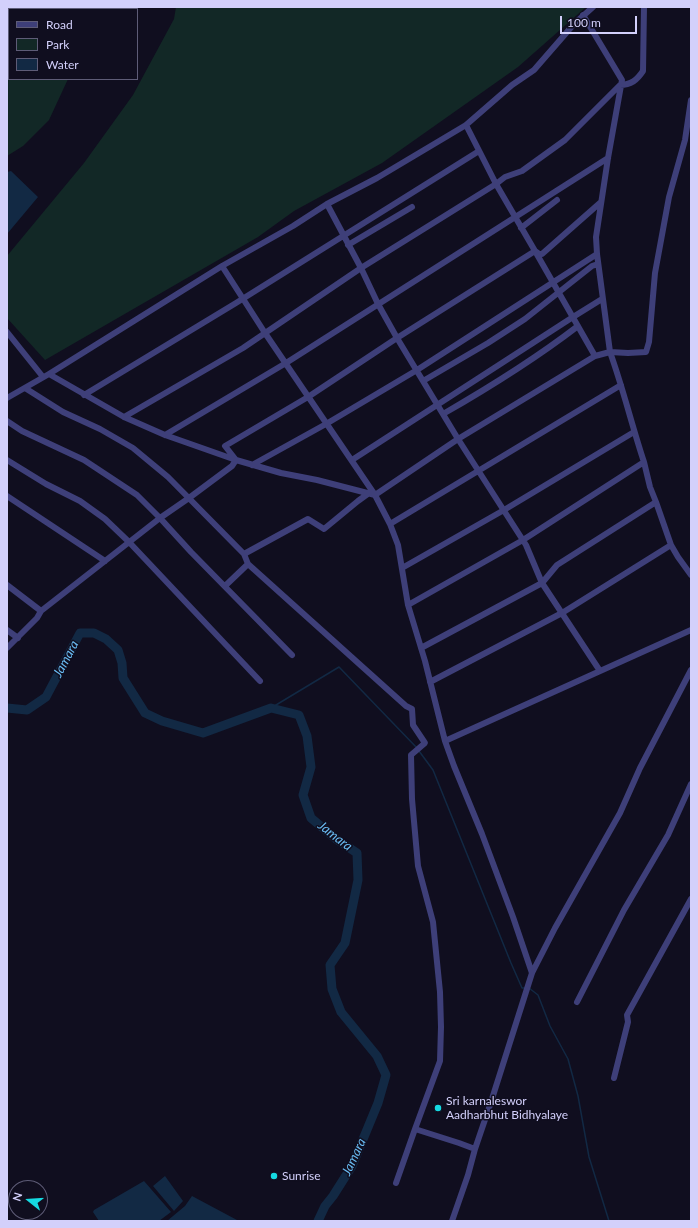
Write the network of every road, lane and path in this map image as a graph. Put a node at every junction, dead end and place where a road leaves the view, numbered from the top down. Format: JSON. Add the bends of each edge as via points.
{"nodes":[{"id":1,"x":593,"y":7,"type":"edge"},
{"id":2,"x":644,"y":7,"type":"edge"},
{"id":3,"x":583,"y":15,"type":"junction"},
{"id":4,"x":620,"y":85,"type":"junction"},
{"id":5,"x":691,"y":100,"type":"edge"},
{"id":6,"x":466,"y":125,"type":"junction"},
{"id":7,"x":479,"y":151,"type":"junction"},
{"id":8,"x":608,"y":158,"type":"junction"},
{"id":9,"x":496,"y":184,"type":"junction"},
{"id":10,"x":557,"y":200,"type":"dead end"},
{"id":11,"x":601,"y":202,"type":"junction"},
{"id":12,"x":327,"y":204,"type":"junction"},
{"id":13,"x":412,"y":207,"type":"dead end"},
{"id":14,"x":515,"y":218,"type":"junction"},
{"id":15,"x":521,"y":228,"type":"junction"},
{"id":16,"x":343,"y":236,"type":"junction"},
{"id":17,"x":348,"y":245,"type":"junction"},
{"id":18,"x":535,"y":251,"type":"junction"},
{"id":19,"x":597,"y":254,"type":"junction"},
{"id":20,"x":598,"y":264,"type":"junction"},
{"id":21,"x":222,"y":266,"type":"junction"},
{"id":22,"x":361,"y":268,"type":"junction"},
{"id":23,"x":552,"y":282,"type":"junction"},
{"id":24,"x":559,"y":292,"type":"junction"},
{"id":25,"x":243,"y":299,"type":"junction"},
{"id":26,"x":602,"y":299,"type":"junction"},
{"id":27,"x":378,"y":304,"type":"junction"},
{"id":28,"x":573,"y":317,"type":"junction"},
{"id":29,"x":578,"y":326,"type":"junction"},
{"id":30,"x":7,"y":332,"type":"edge"},
{"id":31,"x":265,"y":333,"type":"junction"},
{"id":32,"x":397,"y":338,"type":"junction"},
{"id":33,"x":610,"y":352,"type":"junction"},
{"id":34,"x":594,"y":356,"type":"junction"},
{"id":35,"x":286,"y":363,"type":"junction"},
{"id":36,"x":417,"y":370,"type":"junction"},
{"id":37,"x":46,"y":376,"type":"junction"},
{"id":38,"x":423,"y":381,"type":"junction"},
{"id":39,"x":621,"y":385,"type":"junction"},
{"id":40,"x":25,"y":388,"type":"junction"},
{"id":41,"x":84,"y":395,"type":"junction"},
{"id":42,"x":308,"y":397,"type":"junction"},
{"id":43,"x":7,"y":398,"type":"edge"},
{"id":44,"x":437,"y":405,"type":"junction"},
{"id":45,"x":443,"y":414,"type":"junction"},
{"id":46,"x":124,"y":417,"type":"junction"},
{"id":47,"x":7,"y":421,"type":"edge"},
{"id":48,"x":326,"y":424,"type":"junction"},
{"id":49,"x":634,"y":432,"type":"junction"},
{"id":50,"x":165,"y":435,"type":"junction"},
{"id":51,"x":458,"y":439,"type":"junction"},
{"id":52,"x":7,"y":460,"type":"edge"},
{"id":53,"x":236,"y":460,"type":"junction"},
{"id":54,"x":352,"y":460,"type":"junction"},
{"id":55,"x":644,"y":462,"type":"junction"},
{"id":56,"x":252,"y":465,"type":"junction"},
{"id":57,"x":478,"y":471,"type":"junction"},
{"id":58,"x":372,"y":494,"type":"junction"},
{"id":59,"x":7,"y":496,"type":"edge"},
{"id":60,"x":189,"y":498,"type":"junction"},
{"id":61,"x":656,"y":502,"type":"junction"},
{"id":62,"x":504,"y":510,"type":"junction"},
{"id":63,"x":160,"y":518,"type":"junction"},
{"id":64,"x":390,"y":524,"type":"junction"},
{"id":65,"x":522,"y":540,"type":"junction"},
{"id":66,"x":129,"y":542,"type":"junction"},
{"id":67,"x":671,"y":545,"type":"junction"},
{"id":68,"x":244,"y":554,"type":"junction"},
{"id":69,"x":105,"y":560,"type":"junction"},
{"id":70,"x":248,"y":564,"type":"junction"},
{"id":71,"x":402,"y":568,"type":"junction"},
{"id":72,"x":691,"y":576,"type":"edge"},
{"id":73,"x":542,"y":583,"type":"junction"},
{"id":74,"x":7,"y":585,"type":"edge"},
{"id":75,"x":225,"y":586,"type":"junction"},
{"id":76,"x":408,"y":605,"type":"junction"},
{"id":77,"x":41,"y":612,"type":"junction"},
{"id":78,"x":562,"y":613,"type":"junction"},
{"id":79,"x":7,"y":630,"type":"edge"},
{"id":80,"x":691,"y":630,"type":"edge"},
{"id":81,"x":18,"y":638,"type":"junction"},
{"id":82,"x":7,"y":648,"type":"edge"},
{"id":83,"x":421,"y":648,"type":"junction"},
{"id":84,"x":292,"y":655,"type":"dead end"},
{"id":85,"x":691,"y":670,"type":"edge"},
{"id":86,"x":600,"y":671,"type":"junction"},
{"id":87,"x":260,"y":681,"type":"dead end"},
{"id":88,"x":430,"y":682,"type":"junction"},
{"id":89,"x":445,"y":741,"type":"junction"},
{"id":90,"x":691,"y":784,"type":"edge"},
{"id":91,"x":691,"y":899,"type":"edge"},
{"id":92,"x":532,"y":973,"type":"junction"},
{"id":93,"x":577,"y":1002,"type":"dead end"},
{"id":94,"x":614,"y":1078,"type":"dead end"},
{"id":95,"x":415,"y":1129,"type":"junction"},
{"id":96,"x":475,"y":1149,"type":"junction"},
{"id":97,"x":396,"y":1183,"type":"dead end"},
{"id":98,"x":452,"y":1221,"type":"edge"}],
"edges":[{"from":1,"to":3,"type":"street"},
{"from":2,"to":4,"type":"street","via":[[643,71],[631,84]]},
{"from":3,"to":4,"type":"street","via":[[622,80]]},
{"from":3,"to":6,"type":"street","via":[[534,70]]},
{"from":4,"to":8,"type":"street"},
{"from":4,"to":9,"type":"street","via":[[565,140],[522,171],[505,177]]},
{"from":5,"to":33,"type":"street","via":[[685,140],[670,197],[655,273],[646,352]]},
{"from":6,"to":7,"type":"street"},
{"from":6,"to":12,"type":"street","via":[[377,178]]},
{"from":7,"to":9,"type":"street"},
{"from":7,"to":16,"type":"street"},
{"from":8,"to":11,"type":"street"},
{"from":8,"to":14,"type":"street"},
{"from":9,"to":14,"type":"street"},
{"from":9,"to":22,"type":"street"},
{"from":10,"to":15,"type":"street"},
{"from":11,"to":18,"type":"street","via":[[542,254]]},
{"from":11,"to":19,"type":"street","via":[[596,237]]},
{"from":12,"to":16,"type":"street"},
{"from":12,"to":21,"type":"street"},
{"from":13,"to":17,"type":"street"},
{"from":14,"to":15,"type":"street"},
{"from":14,"to":27,"type":"street"},
{"from":15,"to":18,"type":"street"},
{"from":16,"to":17,"type":"street"},
{"from":16,"to":25,"type":"street"},
{"from":17,"to":22,"type":"street"},
{"from":18,"to":23,"type":"street"},
{"from":18,"to":32,"type":"street"},
{"from":19,"to":20,"type":"street"},
{"from":19,"to":23,"type":"street"},
{"from":20,"to":24,"type":"street"},
{"from":20,"to":26,"type":"street"},
{"from":21,"to":25,"type":"street"},
{"from":21,"to":37,"type":"street"},
{"from":22,"to":27,"type":"street"},
{"from":22,"to":31,"type":"street"},
{"from":23,"to":24,"type":"street"},
{"from":23,"to":36,"type":"street"},
{"from":24,"to":28,"type":"street"},
{"from":24,"to":38,"type":"street","via":[[488,343]]},
{"from":25,"to":31,"type":"street"},
{"from":25,"to":41,"type":"street"},
{"from":26,"to":28,"type":"street"},
{"from":26,"to":33,"type":"street"},
{"from":27,"to":32,"type":"street"},
{"from":27,"to":35,"type":"street"},
{"from":28,"to":29,"type":"street"},
{"from":28,"to":44,"type":"street"},
{"from":29,"to":34,"type":"street"},
{"from":29,"to":45,"type":"street","via":[[493,385]]},
{"from":30,"to":37,"type":"street"},
{"from":31,"to":35,"type":"street"},
{"from":31,"to":46,"type":"street"},
{"from":32,"to":36,"type":"street"},
{"from":32,"to":42,"type":"street"},
{"from":33,"to":34,"type":"street"},
{"from":33,"to":39,"type":"street"},
{"from":34,"to":51,"type":"street"},
{"from":35,"to":42,"type":"street"},
{"from":35,"to":50,"type":"street"},
{"from":36,"to":38,"type":"street"},
{"from":36,"to":48,"type":"street"},
{"from":37,"to":40,"type":"street"},
{"from":37,"to":41,"type":"street"},
{"from":38,"to":44,"type":"street"},
{"from":39,"to":49,"type":"street"},
{"from":39,"to":57,"type":"street"},
{"from":40,"to":43,"type":"street"},
{"from":40,"to":60,"type":"street","via":[[62,412],[100,429],[133,448]]},
{"from":41,"to":46,"type":"street"},
{"from":42,"to":48,"type":"street"},
{"from":42,"to":53,"type":"street","via":[[225,446]]},
{"from":44,"to":45,"type":"street"},
{"from":44,"to":54,"type":"street"},
{"from":45,"to":51,"type":"street"},
{"from":46,"to":50,"type":"street"},
{"from":47,"to":63,"type":"street","via":[[22,431],[84,460],[137,495]]},
{"from":48,"to":54,"type":"street"},
{"from":48,"to":56,"type":"street"},
{"from":49,"to":55,"type":"street"},
{"from":49,"to":62,"type":"street"},
{"from":50,"to":53,"type":"street"},
{"from":51,"to":57,"type":"street"},
{"from":51,"to":58,"type":"street"},
{"from":52,"to":66,"type":"street","via":[[80,501],[105,519]]},
{"from":53,"to":56,"type":"street"},
{"from":53,"to":60,"type":"street","via":[[232,466]]},
{"from":54,"to":58,"type":"street"},
{"from":55,"to":61,"type":"street"},
{"from":55,"to":65,"type":"street"},
{"from":56,"to":58,"type":"street"},
{"from":57,"to":62,"type":"street"},
{"from":57,"to":64,"type":"street"},
{"from":58,"to":64,"type":"street"},
{"from":58,"to":68,"type":"street","via":[[358,501],[324,529],[308,519]]},
{"from":59,"to":69,"type":"street"},
{"from":60,"to":63,"type":"street"},
{"from":60,"to":68,"type":"street"},
{"from":61,"to":67,"type":"street"},
{"from":61,"to":73,"type":"street","via":[[557,565]]},
{"from":62,"to":65,"type":"street"},
{"from":62,"to":71,"type":"street"},
{"from":63,"to":66,"type":"street"},
{"from":63,"to":75,"type":"street"},
{"from":64,"to":71,"type":"street","via":[[398,545]]},
{"from":65,"to":73,"type":"street"},
{"from":65,"to":76,"type":"street"},
{"from":66,"to":69,"type":"street"},
{"from":66,"to":87,"type":"street"},
{"from":67,"to":72,"type":"street"},
{"from":67,"to":78,"type":"street"},
{"from":68,"to":70,"type":"street"},
{"from":69,"to":77,"type":"street"},
{"from":70,"to":75,"type":"street"},
{"from":70,"to":95,"type":"street","via":[[412,709],[413,725],[424,743],[411,755],[412,799],[418,866],[433,922],[441,1027],[440,1061]]},
{"from":71,"to":76,"type":"street"},
{"from":73,"to":78,"type":"street"},
{"from":73,"to":83,"type":"street"},
{"from":74,"to":77,"type":"street"},
{"from":75,"to":84,"type":"street"},
{"from":76,"to":83,"type":"street"},
{"from":77,"to":81,"type":"street"},
{"from":78,"to":86,"type":"street"},
{"from":78,"to":88,"type":"street"},
{"from":79,"to":81,"type":"street"},
{"from":80,"to":86,"type":"street"},
{"from":81,"to":82,"type":"street"},
{"from":83,"to":88,"type":"street"},
{"from":85,"to":92,"type":"street","via":[[640,768],[620,814]]},
{"from":86,"to":89,"type":"street"},
{"from":88,"to":89,"type":"street"},
{"from":89,"to":92,"type":"street","via":[[498,875]]},
{"from":90,"to":93,"type":"street","via":[[668,835],[624,910]]},
{"from":91,"to":94,"type":"street","via":[[627,1015],[628,1022]]},
{"from":92,"to":96,"type":"street"},
{"from":95,"to":96,"type":"street"},
{"from":95,"to":97,"type":"street"},
{"from":96,"to":98,"type":"street"}]}
